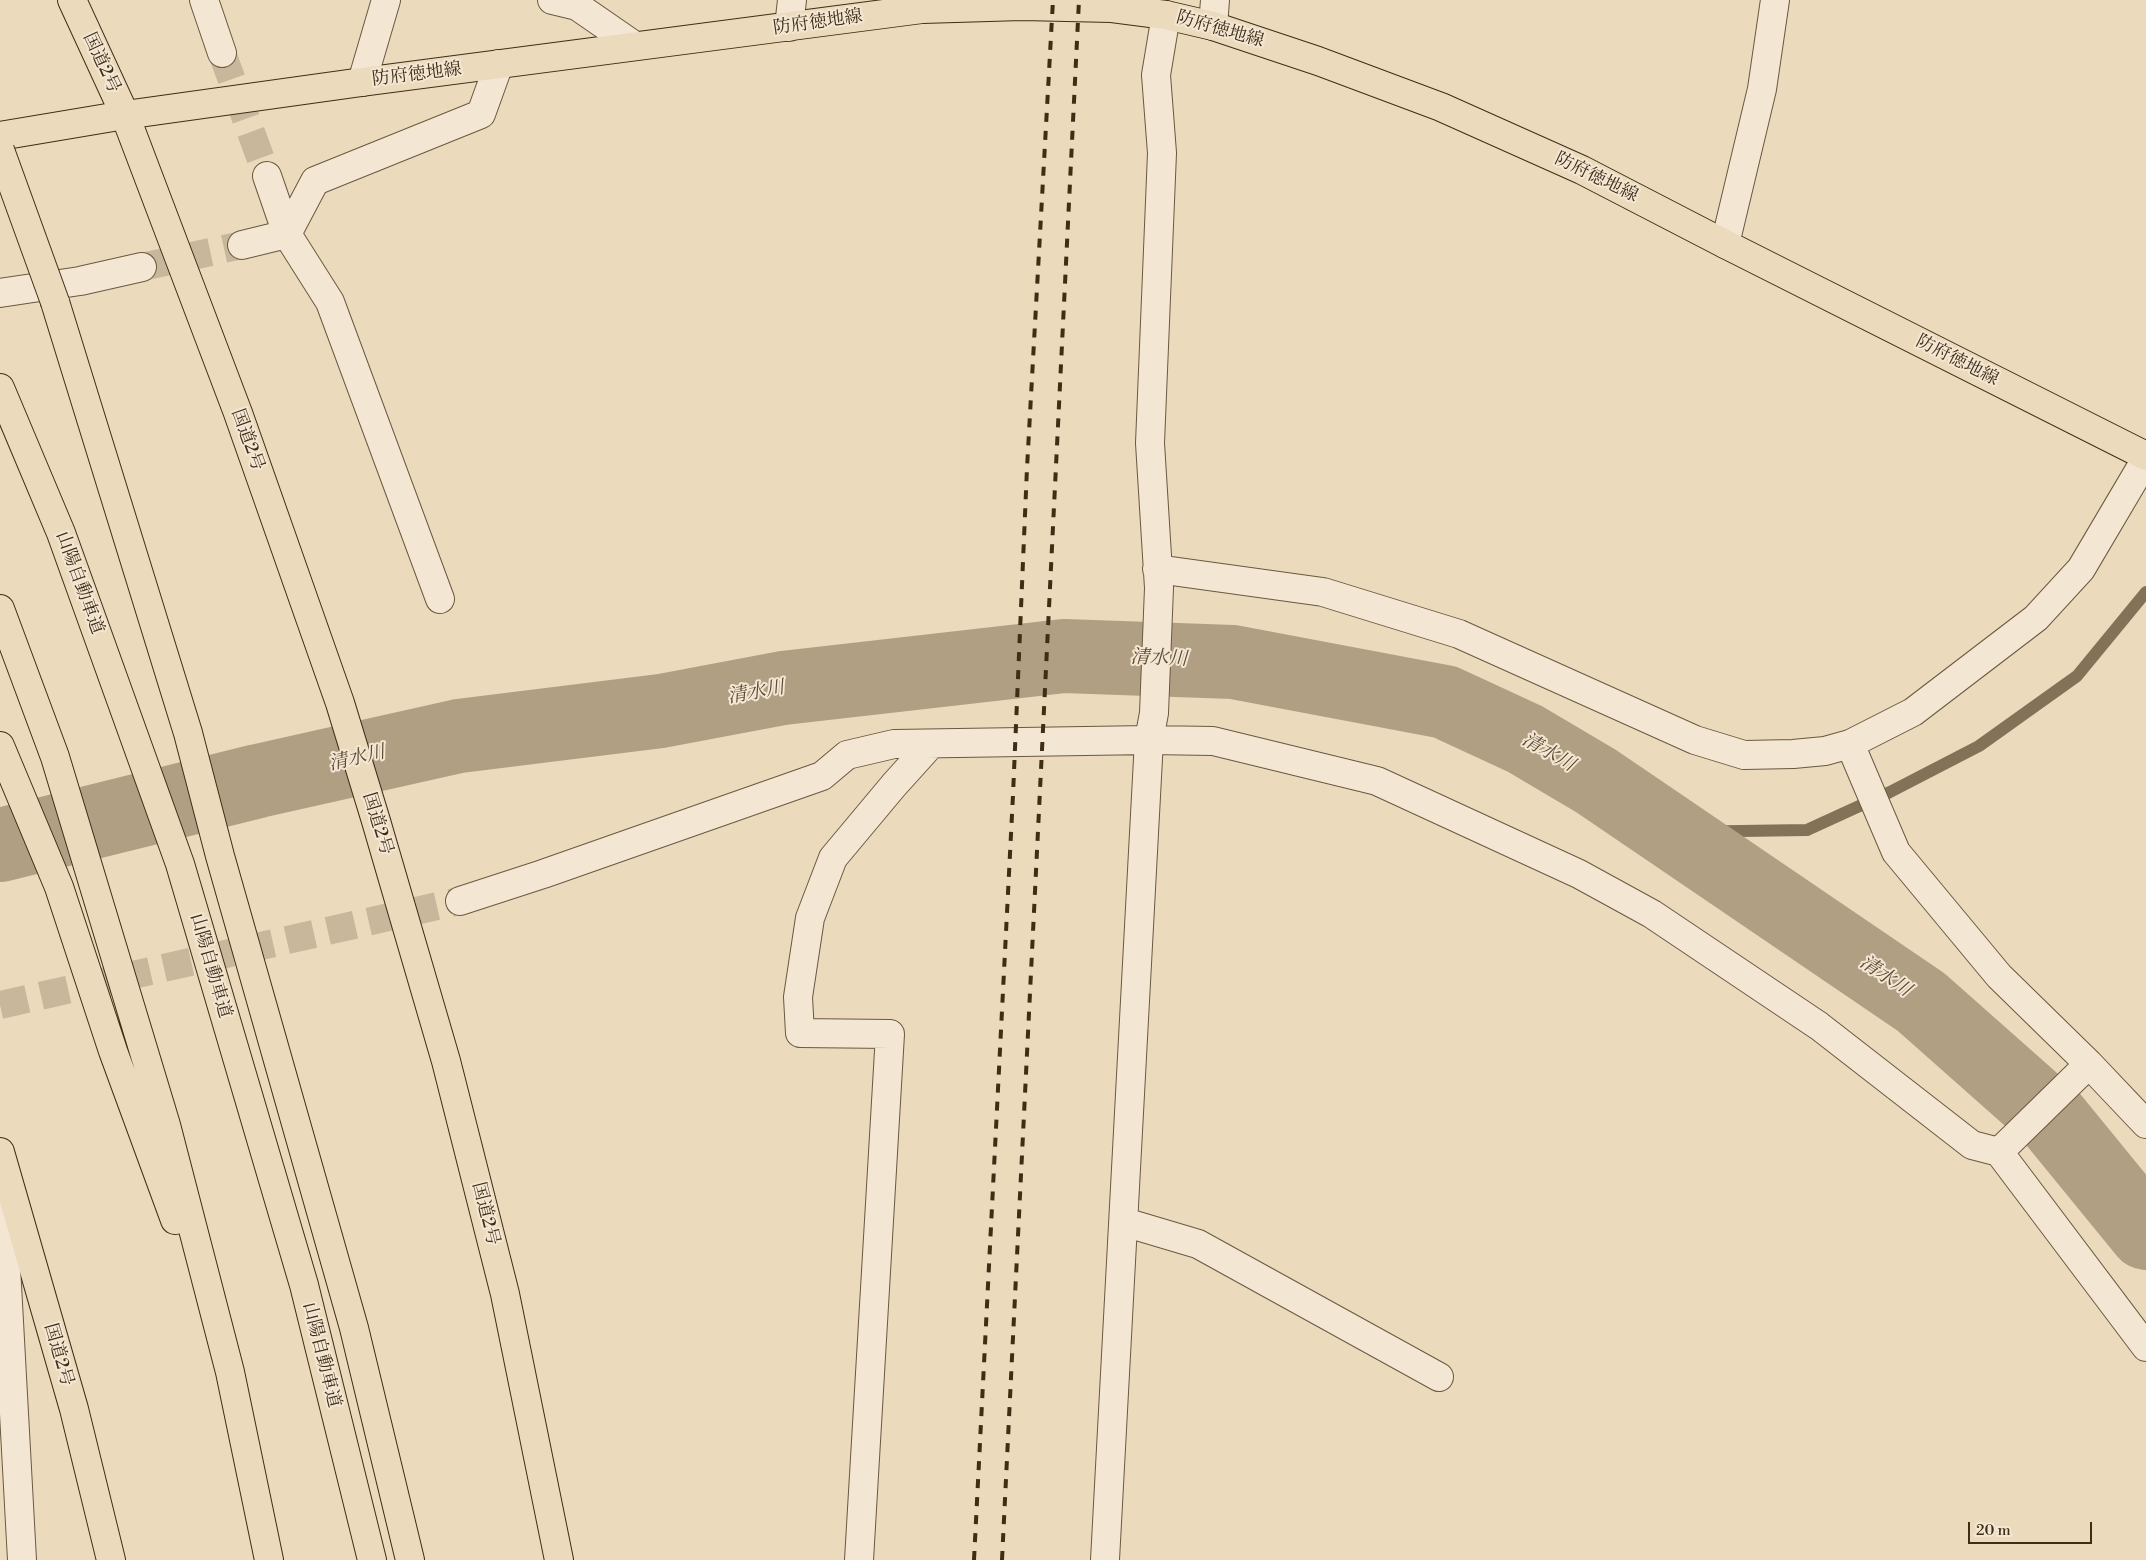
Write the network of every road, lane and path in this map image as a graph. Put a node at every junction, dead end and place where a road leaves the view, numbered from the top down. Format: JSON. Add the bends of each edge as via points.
{"nodes":[{"id":1,"x":72,"y":0,"type":"edge"},
{"id":2,"x":204,"y":0,"type":"edge"},
{"id":3,"x":386,"y":0,"type":"edge"},
{"id":4,"x":552,"y":0,"type":"edge"},
{"id":5,"x":792,"y":0,"type":"edge"},
{"id":6,"x":1776,"y":0,"type":"edge"},
{"id":7,"x":1214,"y":13,"type":"edge"},
{"id":8,"x":1166,"y":15,"type":"junction"},
{"id":9,"x":789,"y":27,"type":"junction"},
{"id":10,"x":635,"y":46,"type":"junction"},
{"id":11,"x":222,"y":53,"type":"tunnel mouth"},
{"id":12,"x":499,"y":64,"type":"junction"},
{"id":13,"x":362,"y":82,"type":"junction"},
{"id":14,"x":125,"y":115,"type":"junction"},
{"id":15,"x":0,"y":136,"type":"edge"},
{"id":16,"x":0,"y":150,"type":"edge"},
{"id":17,"x":266,"y":176,"type":"tunnel mouth"},
{"id":18,"x":287,"y":234,"type":"junction"},
{"id":19,"x":1725,"y":244,"type":"junction"},
{"id":20,"x":242,"y":245,"type":"tunnel mouth"},
{"id":21,"x":142,"y":267,"type":"tunnel mouth"},
{"id":22,"x":0,"y":293,"type":"edge"},
{"id":23,"x":0,"y":388,"type":"edge"},
{"id":24,"x":2146,"y":457,"type":"edge"},
{"id":25,"x":1158,"y":578,"type":"junction"},
{"id":26,"x":440,"y":598,"type":"dead end"},
{"id":27,"x":0,"y":609,"type":"edge"},
{"id":28,"x":1149,"y":740,"type":"junction"},
{"id":29,"x":931,"y":744,"type":"junction"},
{"id":30,"x":1850,"y":744,"type":"junction"},
{"id":31,"x":5,"y":757,"type":"edge"},
{"id":32,"x":460,"y":901,"type":"tunnel mouth"},
{"id":33,"x":2089,"y":1064,"type":"junction"},
{"id":34,"x":2146,"y":1124,"type":"edge"},
{"id":35,"x":0,"y":1152,"type":"edge"},
{"id":36,"x":1999,"y":1152,"type":"junction"},
{"id":37,"x":1124,"y":1222,"type":"junction"},
{"id":38,"x":2146,"y":1347,"type":"edge"},
{"id":39,"x":230,"y":1372,"type":"junction"},
{"id":40,"x":1439,"y":1377,"type":"dead end"},
{"id":41,"x":22,"y":1560,"type":"edge"},
{"id":42,"x":111,"y":1560,"type":"edge"},
{"id":43,"x":269,"y":1560,"type":"edge"},
{"id":44,"x":372,"y":1560,"type":"edge"},
{"id":45,"x":410,"y":1560,"type":"edge"},
{"id":46,"x":559,"y":1560,"type":"edge"},
{"id":47,"x":859,"y":1560,"type":"edge"},
{"id":48,"x":1105,"y":1560,"type":"edge"}],
"edges":[{"from":1,"to":14,"type":"main road","name":"国道2号"},
{"from":2,"to":11,"type":"street"},
{"from":3,"to":13,"type":"street"},
{"from":4,"to":10,"type":"street","via":[[577,6]]},
{"from":5,"to":9,"type":"street"},
{"from":6,"to":19,"type":"street","via":[[1762,90]]},
{"from":7,"to":8,"type":"main road","name":"防府徳地線"},
{"from":7,"to":19,"type":"main road","name":"防府徳地線","via":[[1318,61],[1441,108],[1582,170]]},
{"from":8,"to":9,"type":"main road","name":"防府徳地線","via":[[1103,8],[1022,6],[922,9]]},
{"from":8,"to":25,"type":"street","via":[[1156,75],[1162,153],[1150,443]]},
{"from":9,"to":10,"type":"main road","name":"防府徳地線"},
{"from":10,"to":12,"type":"main road","name":"防府徳地線"},
{"from":12,"to":13,"type":"main road","name":"防府徳地線"},
{"from":12,"to":18,"type":"street","via":[[481,114],[315,181]]},
{"from":13,"to":14,"type":"main road","name":"防府徳地線"},
{"from":14,"to":15,"type":"main road","name":"防府徳地線"},
{"from":14,"to":46,"type":"main road","name":"国道2号","via":[[238,413],[340,703],[376,821],[446,1061],[505,1294]]},
{"from":16,"to":45,"type":"main road","bridge":true,"via":[[55,302],[188,733],[354,1328]]},
{"from":17,"to":18,"type":"street"},
{"from":18,"to":20,"type":"street"},
{"from":18,"to":26,"type":"street","via":[[330,302]]},
{"from":19,"to":24,"type":"main road","name":"防府徳地線"},
{"from":21,"to":22,"type":"street","via":[[80,281]]},
{"from":23,"to":44,"type":"main road","name":"山陽自動車道","via":[[62,533],[180,864],[304,1285]]},
{"from":24,"to":30,"type":"street","via":[[2081,569],[2036,618],[1913,712]]},
{"from":25,"to":28,"type":"street","via":[[1154,712]]},
{"from":25,"to":30,"type":"street","via":[[1323,592],[1460,634],[1695,740],[1744,755],[1801,754]]},
{"from":27,"to":39,"type":"main road","via":[[55,757],[94,883],[166,1125]]},
{"from":28,"to":29,"type":"street"},
{"from":28,"to":36,"type":"street","via":[[1213,741],[1377,781],[1579,874],[1652,914],[1819,1026],[1972,1145]]},
{"from":28,"to":37,"type":"street"},
{"from":29,"to":32,"type":"street","via":[[894,744],[847,755],[822,776]]},
{"from":29,"to":47,"type":"street","via":[[833,858],[810,918],[798,997],[800,1033],[890,1034]]},
{"from":30,"to":33,"type":"street","via":[[1896,852],[1999,976]]},
{"from":31,"to":39,"type":"main road","via":[[59,887],[113,1051]]},
{"from":33,"to":34,"type":"street"},
{"from":33,"to":36,"type":"street"},
{"from":35,"to":41,"type":"street"},
{"from":35,"to":42,"type":"main road","name":"国道2号","via":[[74,1409]]},
{"from":36,"to":38,"type":"street"},
{"from":37,"to":40,"type":"street","via":[[1198,1244]]},
{"from":37,"to":48,"type":"street"},
{"from":39,"to":43,"type":"main road"}]}
